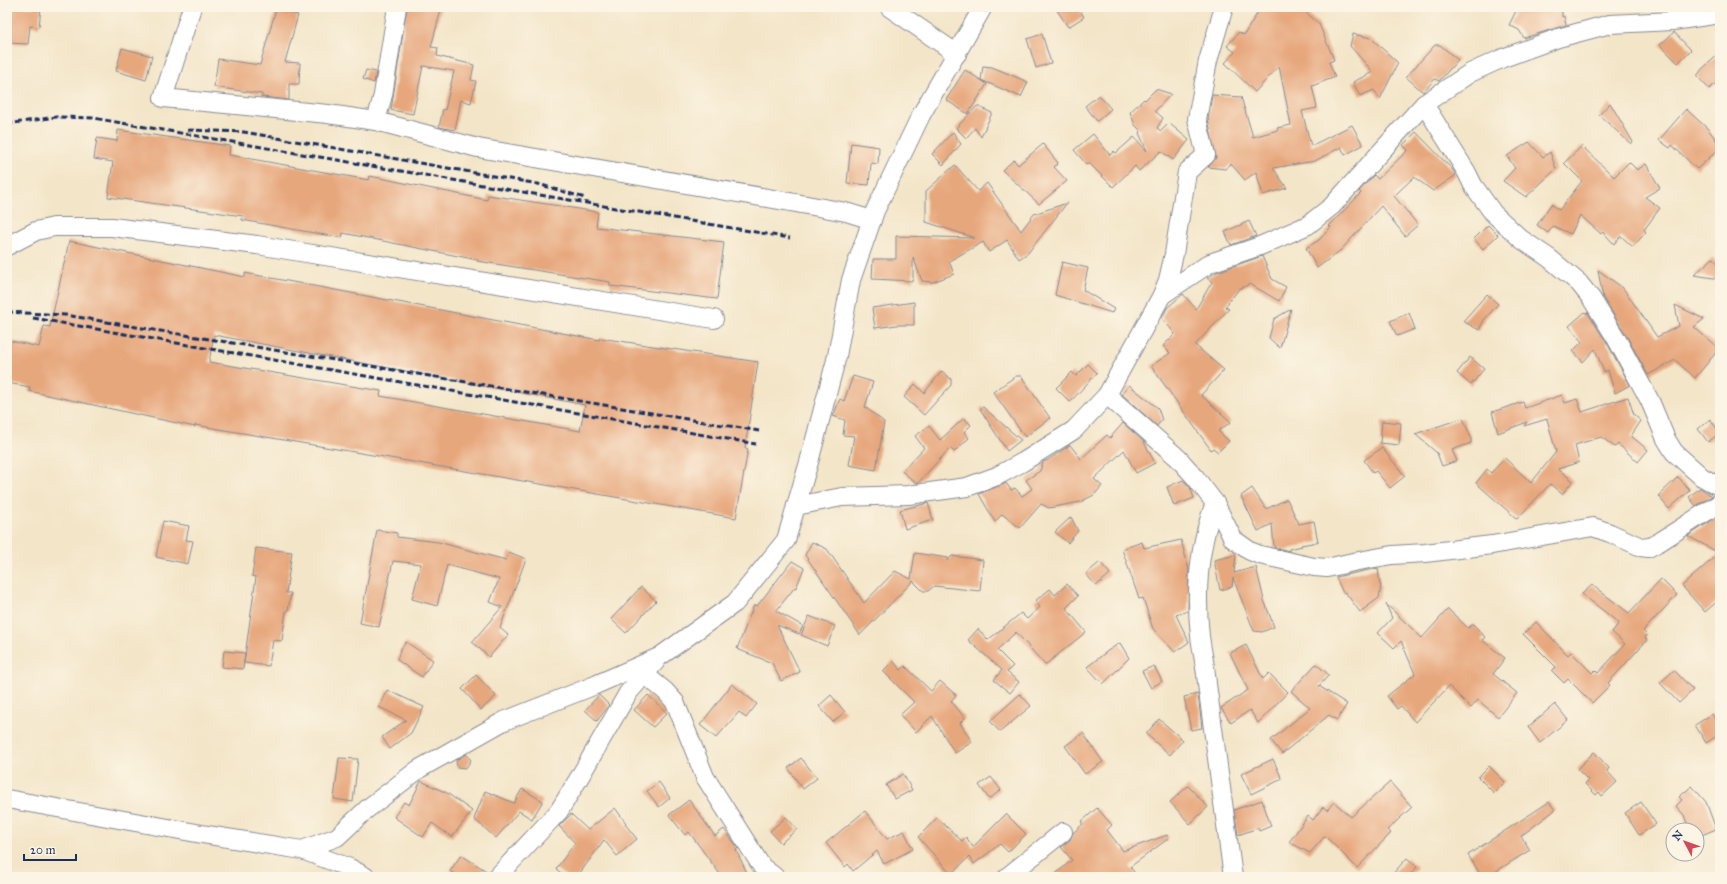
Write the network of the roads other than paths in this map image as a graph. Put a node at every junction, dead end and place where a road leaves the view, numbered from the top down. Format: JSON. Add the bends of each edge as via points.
{"nodes":[{"id":1,"x":192,"y":7,"type":"edge"},
{"id":2,"x":397,"y":7,"type":"edge"},
{"id":3,"x":888,"y":7,"type":"edge"},
{"id":4,"x":983,"y":7,"type":"edge"},
{"id":5,"x":1224,"y":7,"type":"edge"},
{"id":6,"x":1720,"y":14,"type":"edge"},
{"id":7,"x":957,"y":54,"type":"junction"},
{"id":8,"x":1424,"y":104,"type":"junction"},
{"id":9,"x":376,"y":121,"type":"junction"},
{"id":10,"x":872,"y":220,"type":"junction"},
{"id":11,"x":7,"y":246,"type":"edge"},
{"id":12,"x":1162,"y":295,"type":"junction"},
{"id":13,"x":714,"y":319,"type":"dead end"},
{"id":14,"x":1107,"y":395,"type":"junction"},
{"id":15,"x":1720,"y":487,"type":"edge"},
{"id":16,"x":1214,"y":503,"type":"junction"},
{"id":17,"x":1720,"y":503,"type":"edge"},
{"id":18,"x":796,"y":506,"type":"junction"},
{"id":19,"x":659,"y":657,"type":"junction"},
{"id":20,"x":644,"y":674,"type":"junction"},
{"id":21,"x":7,"y":799,"type":"edge"},
{"id":22,"x":1063,"y":832,"type":"dead end"},
{"id":23,"x":302,"y":850,"type":"junction"},
{"id":24,"x":366,"y":877,"type":"edge"},
{"id":25,"x":497,"y":877,"type":"edge"},
{"id":26,"x":775,"y":877,"type":"edge"},
{"id":27,"x":1007,"y":877,"type":"edge"},
{"id":28,"x":1233,"y":877,"type":"edge"}],
"edges":[{"from":1,"to":9,"type":"street","via":[[163,98],[299,110]]},
{"from":2,"to":9,"type":"street","via":[[384,95]]},
{"from":3,"to":7,"type":"street"},
{"from":4,"to":7,"type":"street"},
{"from":5,"to":12,"type":"street","via":[[1208,61],[1197,119],[1206,155],[1187,172],[1174,254]]},
{"from":6,"to":8,"type":"street","via":[[1673,21],[1610,24],[1558,38],[1470,73]]},
{"from":7,"to":10,"type":"street","via":[[921,115]]},
{"from":8,"to":12,"type":"street","via":[[1332,206],[1308,225],[1260,246],[1210,263]]},
{"from":8,"to":15,"type":"street","via":[[1472,185],[1493,213],[1521,239],[1579,283],[1591,298],[1650,401],[1674,452],[1702,477]]},
{"from":9,"to":10,"type":"street","via":[[478,148],[846,212]]},
{"from":10,"to":18,"type":"street","via":[[851,280],[837,356]]},
{"from":11,"to":13,"type":"street","via":[[36,231],[54,227],[112,227],[257,245]]},
{"from":12,"to":14,"type":"street"},
{"from":14,"to":16,"type":"street","via":[[1178,458]]},
{"from":14,"to":18,"type":"street","via":[[1074,430],[997,476],[967,487],[908,495],[842,498]]},
{"from":16,"to":17,"type":"street","via":[[1233,539],[1250,552],[1327,568],[1392,555],[1492,545],[1593,527],[1648,548]]},
{"from":16,"to":28,"type":"street","via":[[1202,541],[1198,579],[1200,635]]},
{"from":18,"to":19,"type":"street","via":[[786,540],[735,603]]},
{"from":19,"to":20,"type":"street"},
{"from":19,"to":23,"type":"street","via":[[504,721],[419,770],[367,809],[337,837]]},
{"from":20,"to":25,"type":"street","via":[[628,693],[559,810]]},
{"from":20,"to":26,"type":"street","via":[[675,702],[705,777],[762,867]]},
{"from":21,"to":23,"type":"street"},
{"from":22,"to":27,"type":"street"},
{"from":23,"to":24,"type":"street","via":[[350,868]]}]}
